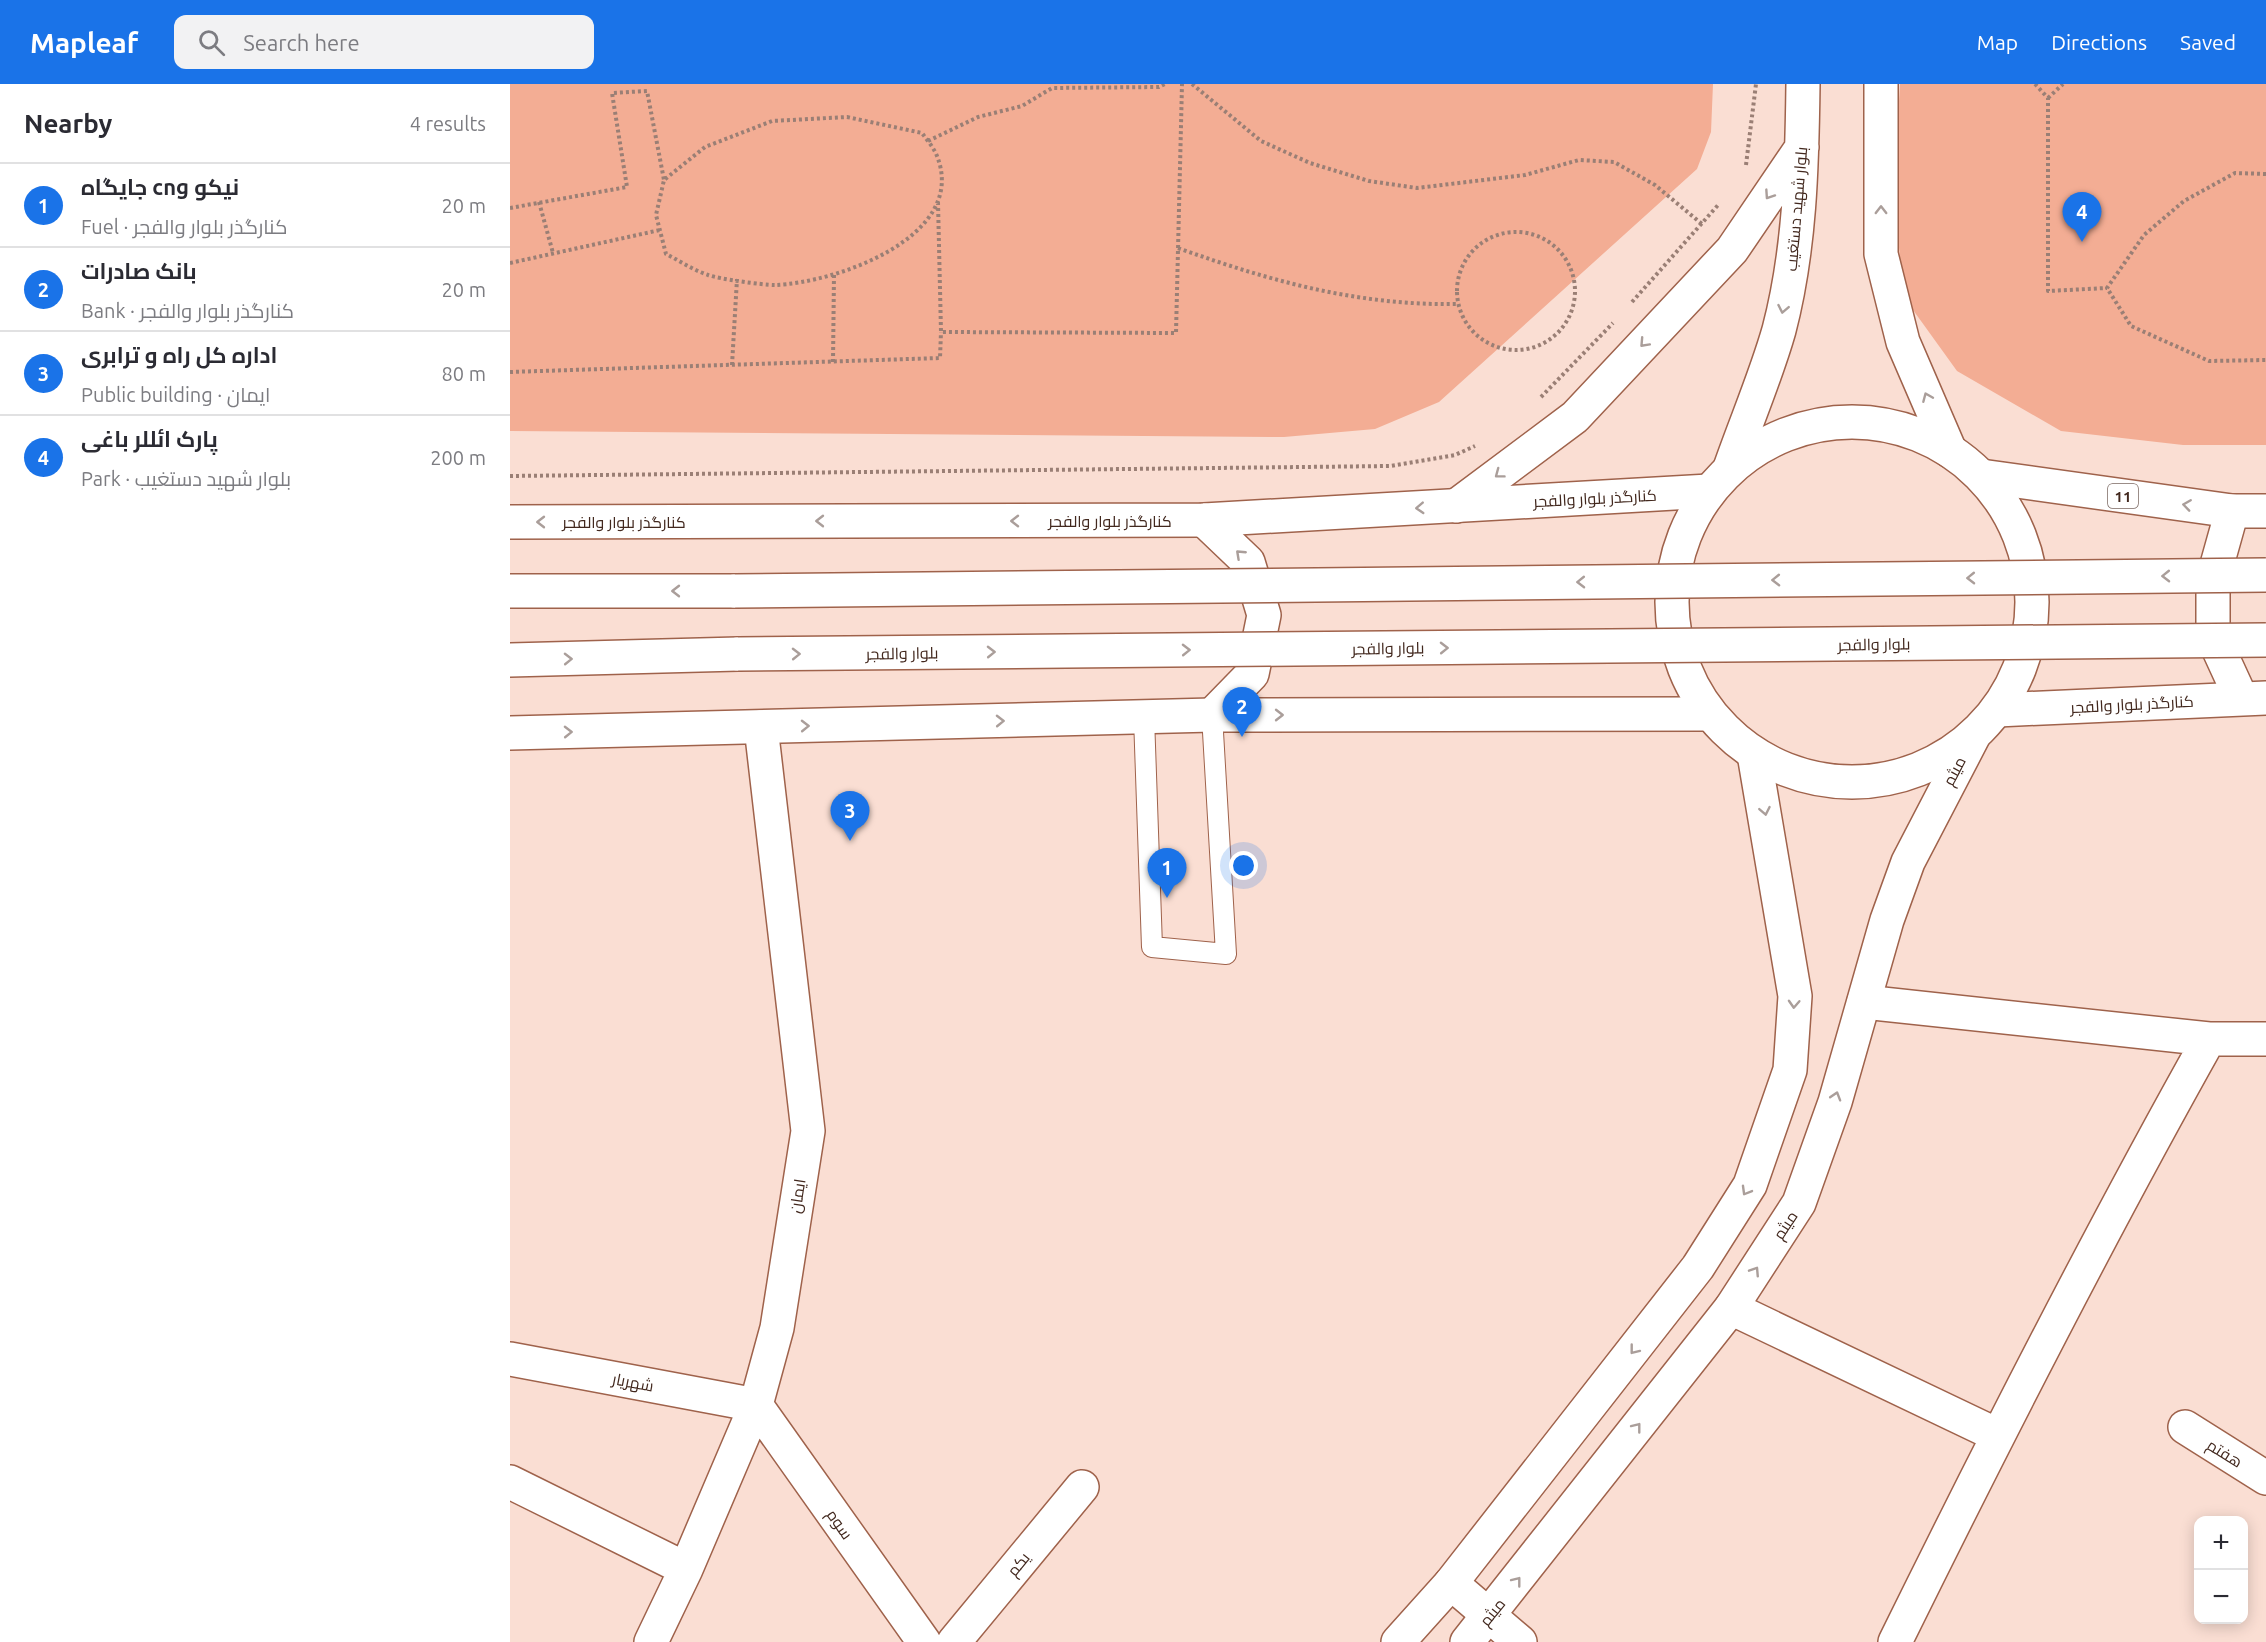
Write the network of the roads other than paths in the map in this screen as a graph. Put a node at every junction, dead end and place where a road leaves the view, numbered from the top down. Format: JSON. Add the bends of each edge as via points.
{"nodes":[{"id":1,"x":1803,"y":84,"type":"edge"},
{"id":2,"x":1881,"y":84,"type":"edge"},
{"id":3,"x":1802,"y":147,"type":"junction"},
{"id":4,"x":1950,"y":451,"type":"junction"},
{"id":5,"x":1981,"y":476,"type":"junction"},
{"id":6,"x":1720,"y":479,"type":"junction"},
{"id":7,"x":1456,"y":506,"type":"junction"},
{"id":8,"x":2266,"y":511,"type":"edge"},
{"id":9,"x":2232,"y":512,"type":"junction"},
{"id":10,"x":1204,"y":520,"type":"junction"},
{"id":11,"x":510,"y":522,"type":"edge"},
{"id":12,"x":2266,"y":576,"type":"edge"},
{"id":13,"x":510,"y":591,"type":"edge"},
{"id":14,"x":2266,"y":640,"type":"edge"},
{"id":15,"x":510,"y":660,"type":"edge"},
{"id":16,"x":2253,"y":698,"type":"edge"},
{"id":17,"x":1997,"y":710,"type":"junction"},
{"id":18,"x":1710,"y":714,"type":"junction"},
{"id":19,"x":1212,"y":715,"type":"junction"},
{"id":20,"x":1144,"y":717,"type":"junction"},
{"id":21,"x":761,"y":727,"type":"junction"},
{"id":22,"x":510,"y":733,"type":"edge"},
{"id":23,"x":1973,"y":737,"type":"junction"},
{"id":24,"x":1754,"y":754,"type":"junction"},
{"id":25,"x":1864,"y":1002,"type":"junction"},
{"id":26,"x":2209,"y":1039,"type":"junction"},
{"id":27,"x":2266,"y":1039,"type":"edge"},
{"id":28,"x":1731,"y":1308,"type":"junction"},
{"id":29,"x":510,"y":1359,"type":"edge"},
{"id":30,"x":756,"y":1405,"type":"junction"},
{"id":31,"x":2185,"y":1427,"type":"dead end"},
{"id":32,"x":1997,"y":1435,"type":"junction"},
{"id":33,"x":2266,"y":1479,"type":"edge"},
{"id":34,"x":510,"y":1482,"type":"edge"},
{"id":35,"x":1082,"y":1487,"type":"dead end"},
{"id":36,"x":686,"y":1569,"type":"junction"},
{"id":37,"x":1451,"y":1583,"type":"junction"},
{"id":38,"x":1488,"y":1618,"type":"junction"},
{"id":39,"x":651,"y":1642,"type":"edge"},
{"id":40,"x":924,"y":1642,"type":"edge"},
{"id":41,"x":954,"y":1642,"type":"edge"},
{"id":42,"x":1398,"y":1642,"type":"edge"},
{"id":43,"x":1467,"y":1642,"type":"edge"},
{"id":44,"x":1520,"y":1642,"type":"edge"},
{"id":45,"x":1894,"y":1642,"type":"edge"}],
"edges":[{"from":1,"to":3,"type":"main road","name":"بلوار شهید دستغیب"},
{"from":4,"to":2,"type":"main road","one_way":true,"via":[[1903,342],[1881,254]]},
{"from":3,"to":6,"type":"main road","name":"بلوار شهید دستغیب","one_way":true,"via":[[1795,248],[1779,330]]},
{"from":3,"to":7,"type":"main road","one_way":true,"via":[[1732,250],[1575,417]]},
{"from":4,"to":5,"type":"main road"},
{"from":4,"to":6,"type":"main road","via":[[1907,431],[1872,424],[1814,425],[1769,441]]},
{"from":9,"to":5,"type":"main road","number":"11","one_way":true},
{"from":5,"to":17,"type":"main road","via":[[2006,508],[2031,575],[2033,611],[2028,646],[2016,679]]},
{"from":6,"to":7,"type":"main road","name":"کنارگذر بلوار والفجر"},
{"from":6,"to":18,"type":"main road","via":[[1691,517],[1674,567],[1671,618],[1683,669]]},
{"from":7,"to":10,"type":"main road","name":"کنارگذر بلوار والفجر","one_way":true},
{"from":8,"to":9,"type":"main road","number":"11"},
{"from":9,"to":16,"type":"main road","via":[[2213,579],[2212,637]]},
{"from":10,"to":11,"type":"main road","name":"کنارگذر بلوار والفجر","one_way":true},
{"from":19,"to":10,"type":"main road","one_way":true,"via":[[1252,674],[1264,615],[1248,562]]},
{"from":12,"to":13,"type":"main road","one_way":true,"bridge":true},
{"from":15,"to":14,"type":"main road","name":"بلوار والفجر","one_way":true,"bridge":true,"via":[[738,654]]},
{"from":16,"to":17,"type":"main road","name":"کنارگذر بلوار والفجر"},
{"from":17,"to":23,"type":"main road"},
{"from":19,"to":18,"type":"main road","one_way":true},
{"from":18,"to":24,"type":"main road"},
{"from":19,"to":20,"type":"main road"},
{"from":19,"to":20,"type":"lane","via":[[1226,954],[1152,947]]},
{"from":21,"to":20,"type":"main road","one_way":true},
{"from":22,"to":21,"type":"main road","one_way":true},
{"from":21,"to":30,"type":"main road","name":"ایمان","via":[[808,1131],[777,1328]]},
{"from":23,"to":24,"type":"main road","via":[[1934,763],[1890,779],[1843,783],[1796,774]]},
{"from":23,"to":25,"type":"main road","name":"میثم","via":[[1908,862]]},
{"from":24,"to":37,"type":"main road","one_way":true,"via":[[1795,996],[1790,1070],[1750,1185],[1698,1267]]},
{"from":25,"to":26,"type":"main road"},
{"from":28,"to":25,"type":"main road","name":"میثم","one_way":true,"via":[[1799,1203]]},
{"from":26,"to":27,"type":"main road"},
{"from":26,"to":32,"type":"main road"},
{"from":28,"to":32,"type":"main road"},
{"from":38,"to":28,"type":"main road","name":"میثم","one_way":true},
{"from":29,"to":30,"type":"main road","name":"شهریار"},
{"from":30,"to":36,"type":"main road","name":"ایمان"},
{"from":30,"to":40,"type":"main road","name":"سوم"},
{"from":31,"to":33,"type":"main road","name":"هفتم"},
{"from":32,"to":45,"type":"main road"},
{"from":34,"to":36,"type":"main road"},
{"from":35,"to":41,"type":"main road","name":"یکم"},
{"from":36,"to":39,"type":"main road","name":"ایمان"},
{"from":37,"to":38,"type":"main road"},
{"from":37,"to":42,"type":"main road"},
{"from":38,"to":43,"type":"main road","name":"میثم"},
{"from":38,"to":44,"type":"main road"}]}
